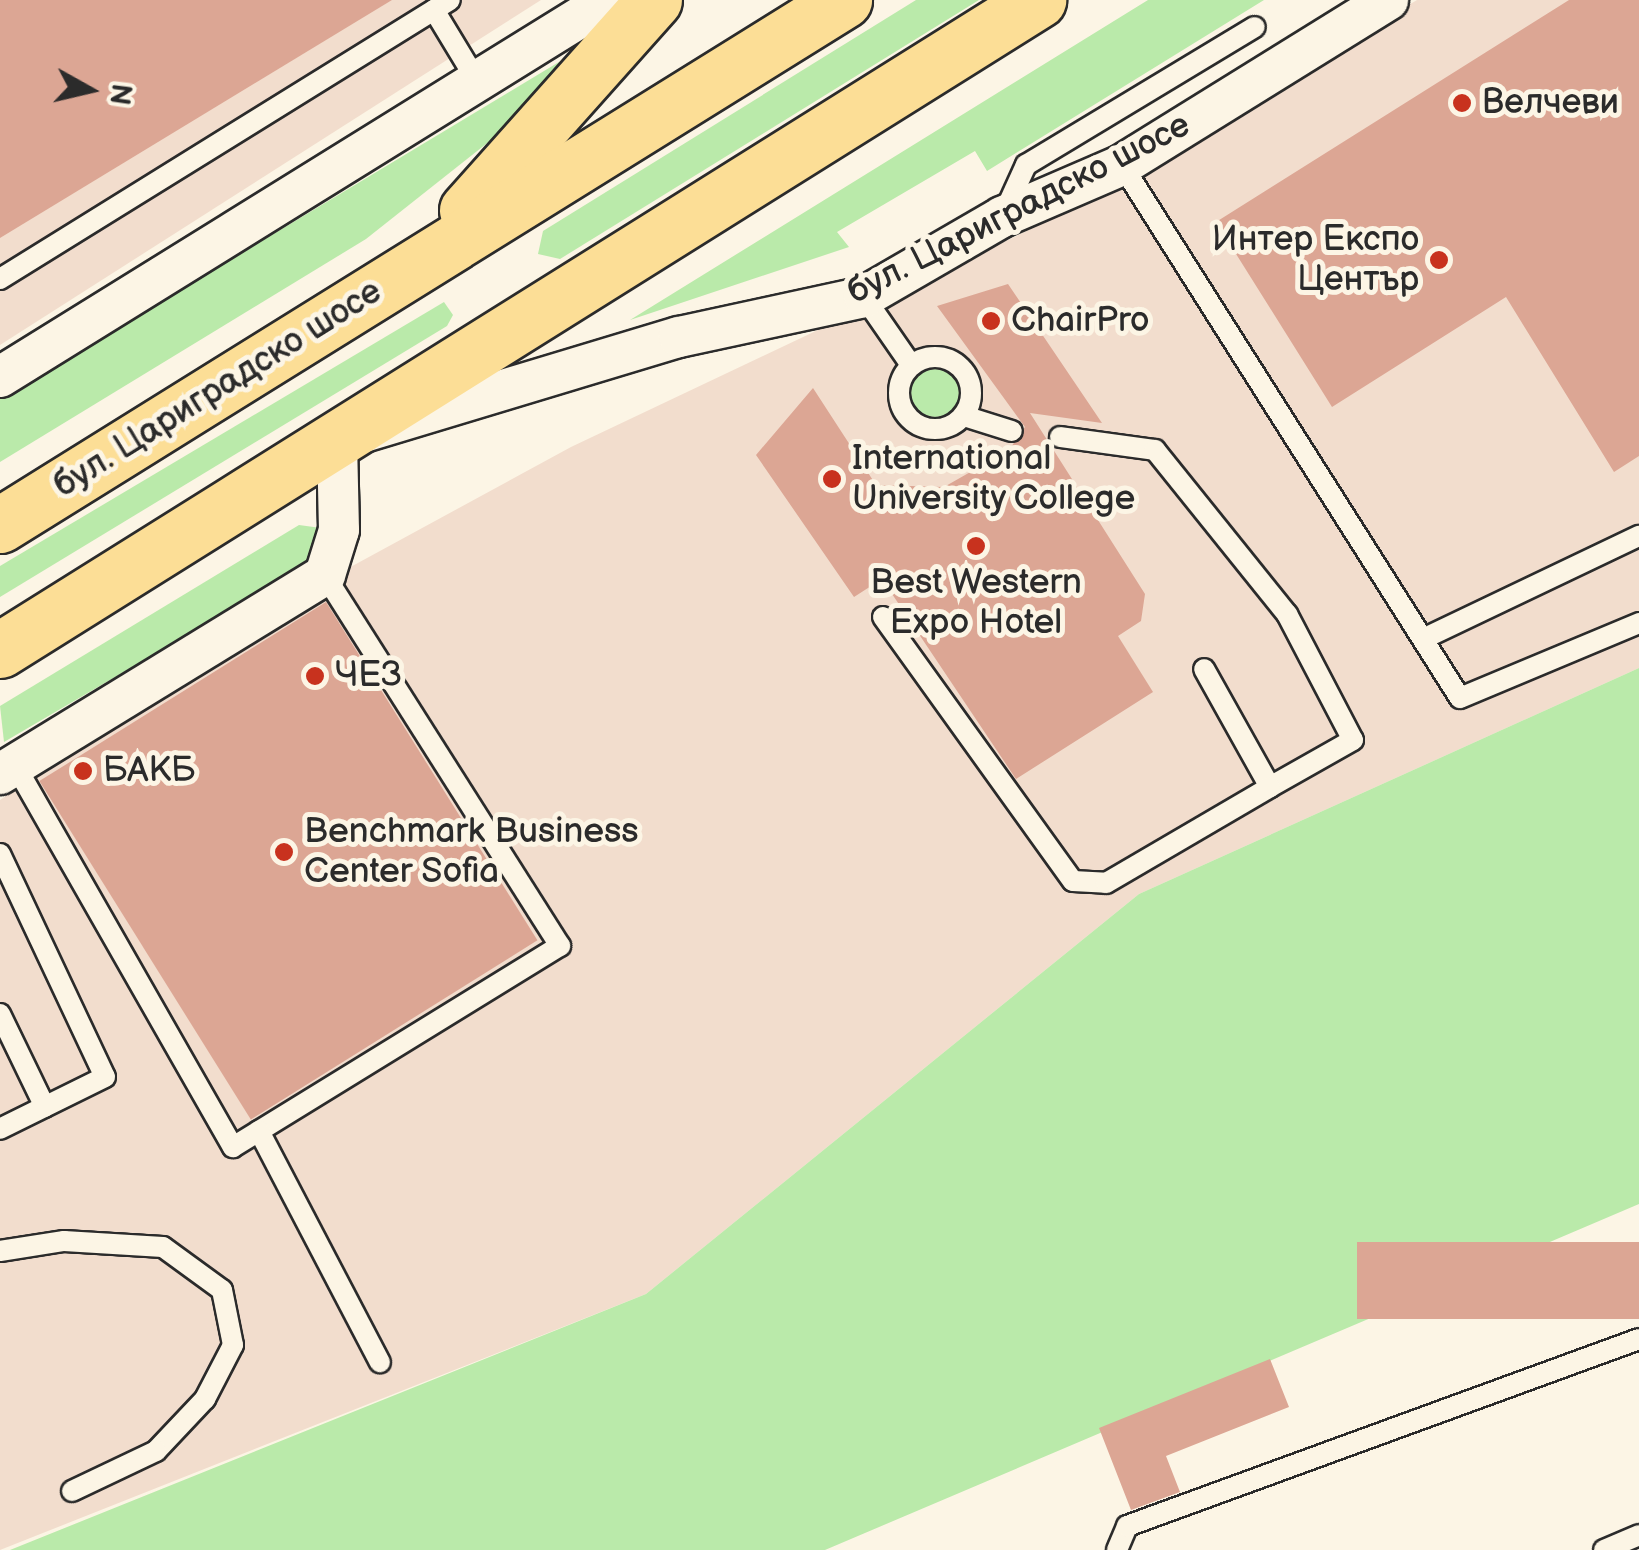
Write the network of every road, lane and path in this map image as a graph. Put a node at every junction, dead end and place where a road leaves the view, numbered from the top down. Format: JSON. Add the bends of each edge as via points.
{"nodes":[{"id":1,"x":654,"y":0,"type":"edge"},
{"id":2,"x":844,"y":0,"type":"edge"},
{"id":3,"x":1038,"y":0,"type":"edge"},
{"id":4,"x":1388,"y":0,"type":"edge"},
{"id":5,"x":603,"y":2,"type":"edge"},
{"id":6,"x":442,"y":5,"type":"edge"},
{"id":7,"x":1254,"y":27,"type":"dead end"},
{"id":8,"x":476,"y":81,"type":"junction"},
{"id":9,"x":1122,"y":165,"type":"junction"},
{"id":10,"x":1002,"y":217,"type":"junction"},
{"id":11,"x":406,"y":272,"type":"junction"},
{"id":12,"x":0,"y":280,"type":"edge"},
{"id":13,"x":864,"y":297,"type":"junction"},
{"id":14,"x":911,"y":364,"type":"junction"},
{"id":15,"x":0,"y":377,"type":"edge"},
{"id":16,"x":964,"y":416,"type":"junction"},
{"id":17,"x":1012,"y":431,"type":"dead end"},
{"id":18,"x":1060,"y":437,"type":"dead end"},
{"id":19,"x":336,"y":440,"type":"junction"},
{"id":20,"x":0,"y":524,"type":"edge"},
{"id":21,"x":1639,"y":536,"type":"edge"},
{"id":22,"x":325,"y":575,"type":"junction"},
{"id":23,"x":883,"y":618,"type":"dead end"},
{"id":24,"x":1639,"y":623,"type":"edge"},
{"id":25,"x":1426,"y":637,"type":"junction"},
{"id":26,"x":0,"y":650,"type":"edge"},
{"id":27,"x":1204,"y":669,"type":"dead end"},
{"id":28,"x":8,"y":770,"type":"edge"},
{"id":29,"x":1270,"y":787,"type":"junction"},
{"id":30,"x":0,"y":854,"type":"edge"},
{"id":31,"x":0,"y":1014,"type":"edge"},
{"id":32,"x":45,"y":1107,"type":"junction"},
{"id":33,"x":0,"y":1129,"type":"edge"},
{"id":34,"x":260,"y":1131,"type":"junction"},
{"id":35,"x":0,"y":1250,"type":"edge"},
{"id":36,"x":1639,"y":1340,"type":"edge"},
{"id":37,"x":380,"y":1362,"type":"dead end"},
{"id":38,"x":72,"y":1491,"type":"dead end"},
{"id":39,"x":1639,"y":1535,"type":"edge"},
{"id":40,"x":1117,"y":1550,"type":"edge"},
{"id":41,"x":1604,"y":1550,"type":"edge"}],
"edges":[{"from":1,"to":11,"type":"highway","via":[[531,145]]},
{"from":2,"to":11,"type":"highway","name":"бул. Цариградско шосе"},
{"from":3,"to":19,"type":"highway","name":"бул. Цариградско шосе"},
{"from":4,"to":9,"type":"street","name":"бул. Цариградско шосе"},
{"from":5,"to":8,"type":"street"},
{"from":6,"to":8,"type":"lane"},
{"from":6,"to":12,"type":"lane"},
{"from":7,"to":10,"type":"lane","via":[[1026,166]]},
{"from":8,"to":15,"type":"street"},
{"from":9,"to":10,"type":"street","name":"бул. Цариградско шосе"},
{"from":9,"to":25,"type":"lane"},
{"from":10,"to":13,"type":"street","name":"бул. Цариградско шосе"},
{"from":11,"to":20,"type":"highway","name":"бул. Цариградско шосе"},
{"from":13,"to":14,"type":"lane"},
{"from":13,"to":19,"type":"street","name":"бул. Цариградско шосе","via":[[679,337]]},
{"from":14,"to":16,"type":"lane","via":[[945,358],[964,371],[971,394]]},
{"from":14,"to":16,"type":"lane","via":[[899,386],[909,420],[943,429]]},
{"from":16,"to":17,"type":"lane"},
{"from":18,"to":29,"type":"lane","via":[[1154,450],[1287,614],[1353,740]]},
{"from":19,"to":22,"type":"street","via":[[339,530]]},
{"from":19,"to":26,"type":"highway","name":"бул. Цариградско шосе"},
{"from":21,"to":25,"type":"lane"},
{"from":22,"to":28,"type":"street"},
{"from":22,"to":34,"type":"lane","via":[[560,946]]},
{"from":23,"to":29,"type":"lane","via":[[1073,881],[1106,883]]},
{"from":24,"to":25,"type":"lane","via":[[1460,698]]},
{"from":27,"to":29,"type":"lane"},
{"from":28,"to":34,"type":"lane","via":[[233,1147]]},
{"from":30,"to":32,"type":"lane","via":[[106,1077]]},
{"from":31,"to":32,"type":"lane"},
{"from":32,"to":33,"type":"lane"},
{"from":34,"to":37,"type":"lane"},
{"from":35,"to":38,"type":"lane","via":[[64,1241],[163,1247],[222,1290],[232,1345],[205,1398],[156,1451]]},
{"from":36,"to":40,"type":"lane","via":[[1127,1526]]},
{"from":39,"to":41,"type":"lane"}]}
